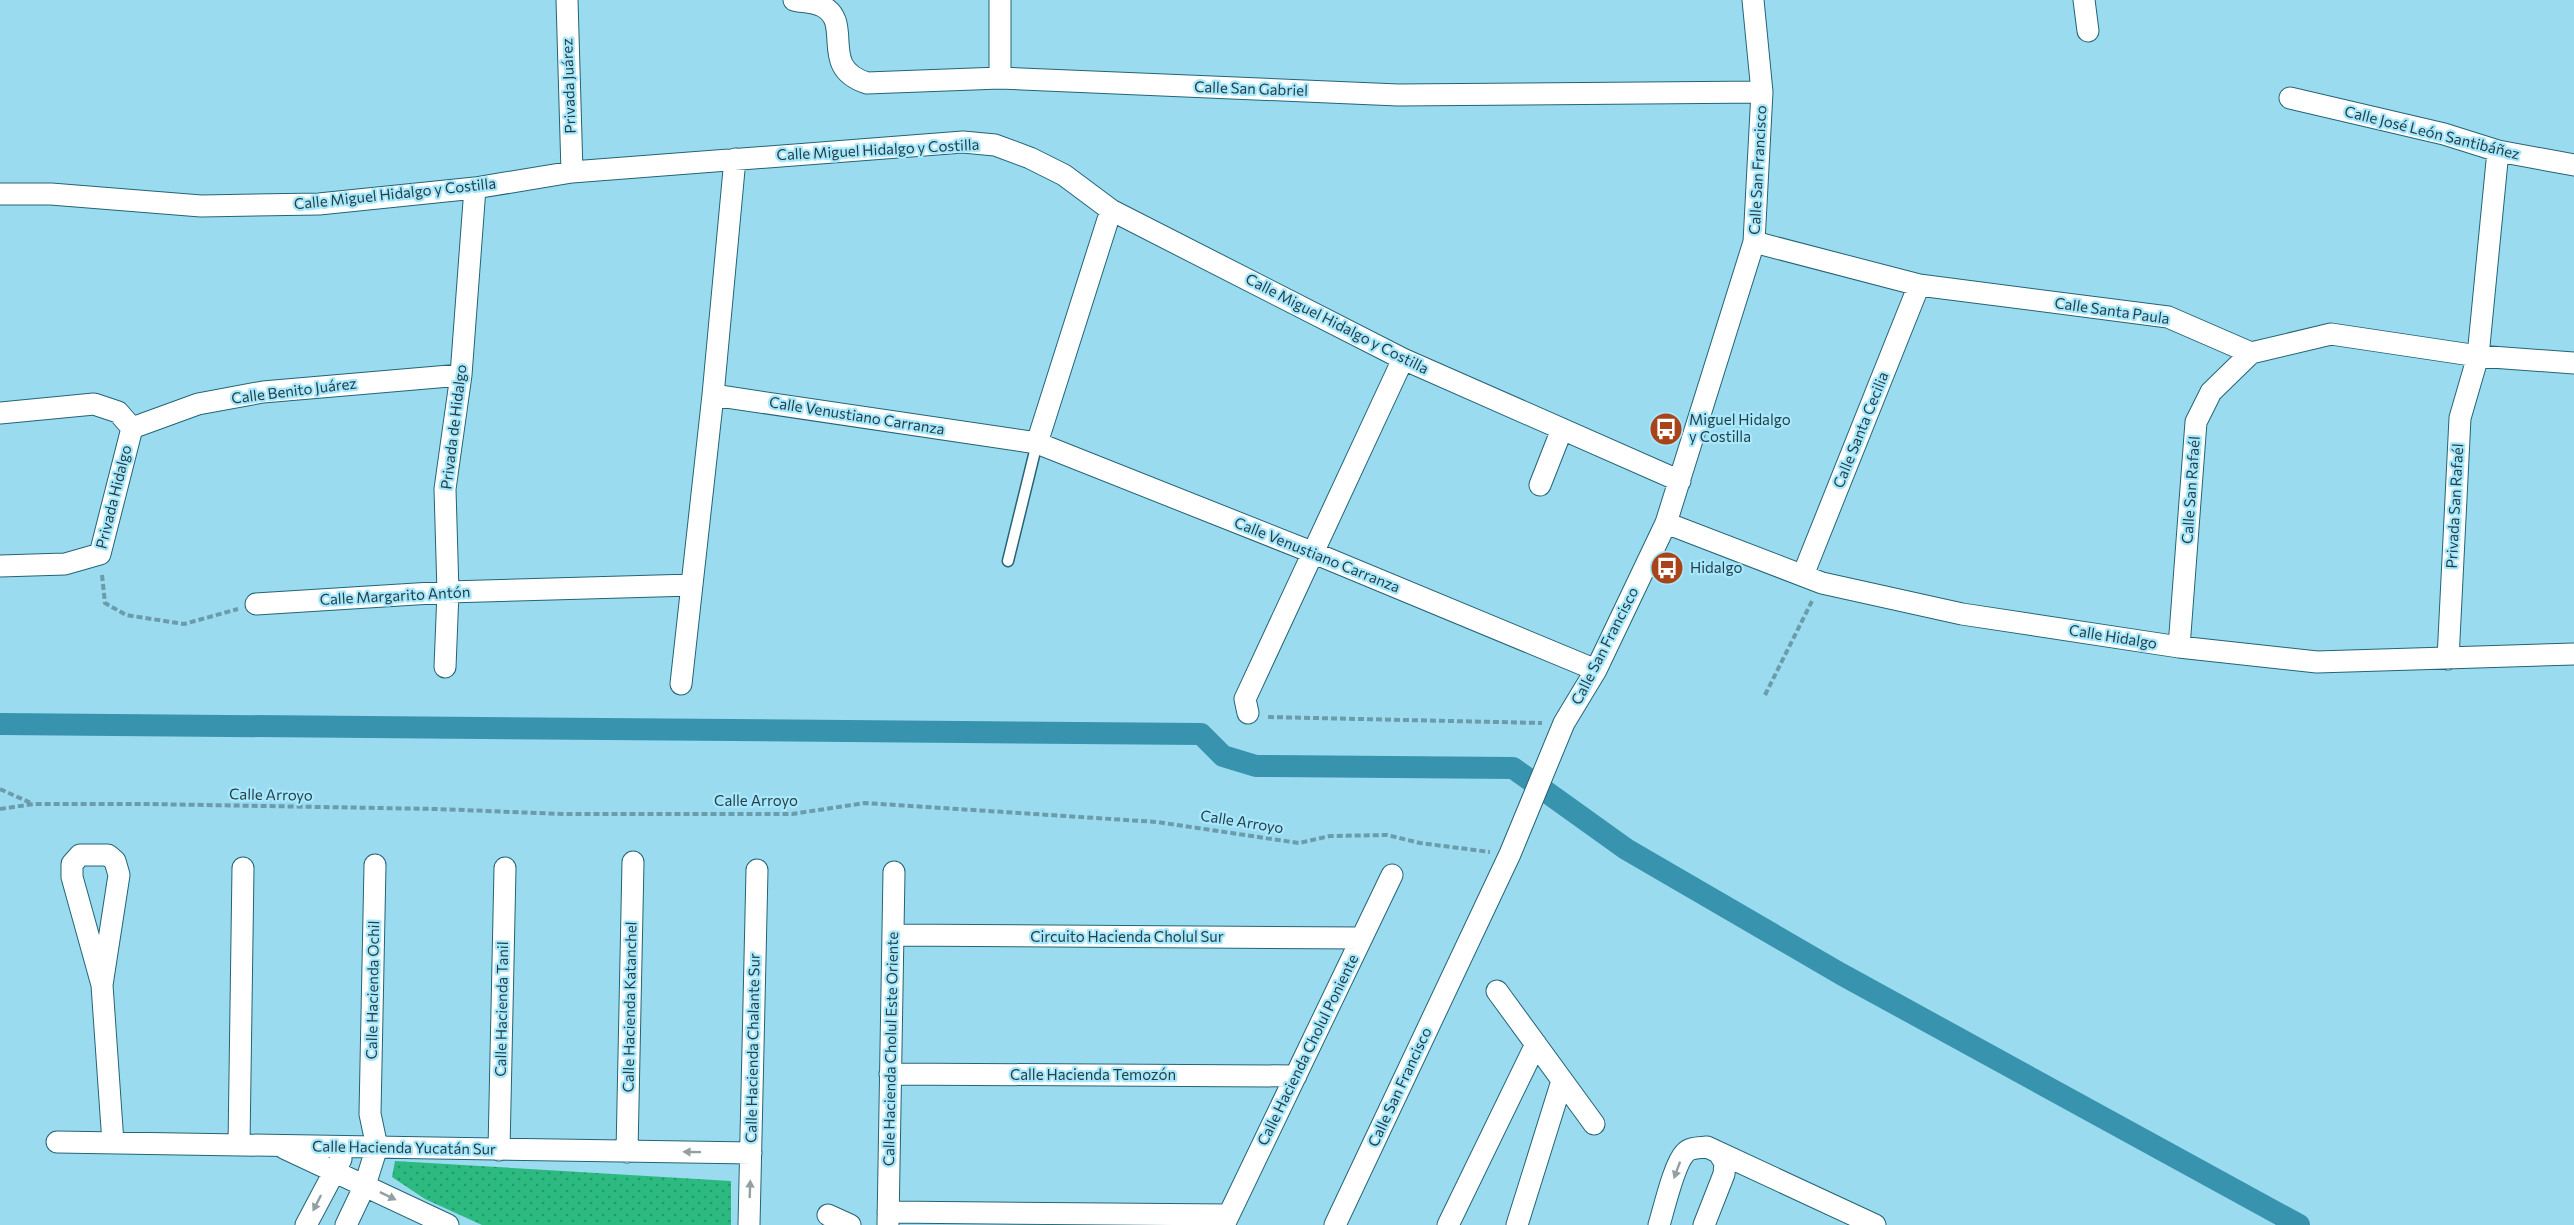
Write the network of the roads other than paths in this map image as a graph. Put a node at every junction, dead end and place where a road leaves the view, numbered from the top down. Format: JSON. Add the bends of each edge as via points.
{"nodes":[{"id":1,"x":567,"y":0,"type":"edge"},
{"id":2,"x":794,"y":0,"type":"edge"},
{"id":3,"x":1000,"y":0,"type":"edge"},
{"id":4,"x":1753,"y":0,"type":"edge"},
{"id":5,"x":2084,"y":0,"type":"edge"},
{"id":6,"x":2088,"y":31,"type":"dead end"},
{"id":7,"x":1000,"y":78,"type":"junction"},
{"id":8,"x":1762,"y":92,"type":"junction"},
{"id":9,"x":2290,"y":99,"type":"dead end"},
{"id":10,"x":2498,"y":151,"type":"junction"},
{"id":11,"x":735,"y":159,"type":"junction"},
{"id":12,"x":2574,"y":165,"type":"edge"},
{"id":13,"x":572,"y":172,"type":"junction"},
{"id":14,"x":475,"y":188,"type":"junction"},
{"id":15,"x":0,"y":194,"type":"edge"},
{"id":16,"x":1111,"y":210,"type":"junction"},
{"id":17,"x":1754,"y":242,"type":"junction"},
{"id":18,"x":1919,"y":285,"type":"junction"},
{"id":19,"x":2251,"y":353,"type":"junction"},
{"id":20,"x":2478,"y":356,"type":"junction"},
{"id":21,"x":1403,"y":359,"type":"junction"},
{"id":22,"x":2574,"y":363,"type":"edge"},
{"id":23,"x":461,"y":375,"type":"junction"},
{"id":24,"x":713,"y":395,"type":"junction"},
{"id":25,"x":0,"y":413,"type":"edge"},
{"id":26,"x":132,"y":428,"type":"junction"},
{"id":27,"x":1562,"y":429,"type":"junction"},
{"id":28,"x":1037,"y":443,"type":"junction"},
{"id":29,"x":1680,"y":481,"type":"junction"},
{"id":30,"x":1540,"y":485,"type":"dead end"},
{"id":31,"x":1666,"y":523,"type":"junction"},
{"id":32,"x":1314,"y":553,"type":"junction"},
{"id":33,"x":1008,"y":561,"type":"dead end"},
{"id":34,"x":0,"y":566,"type":"edge"},
{"id":35,"x":1812,"y":579,"type":"junction"},
{"id":36,"x":692,"y":585,"type":"junction"},
{"id":37,"x":448,"y":592,"type":"junction"},
{"id":38,"x":256,"y":604,"type":"road end"},
{"id":39,"x":2179,"y":647,"type":"junction"},
{"id":40,"x":2574,"y":654,"type":"edge"},
{"id":41,"x":2448,"y":660,"type":"junction"},
{"id":42,"x":445,"y":667,"type":"dead end"},
{"id":43,"x":1596,"y":670,"type":"junction"},
{"id":44,"x":681,"y":684,"type":"dead end"},
{"id":45,"x":1248,"y":713,"type":"road end"},
{"id":46,"x":633,"y":862,"type":"dead end"},
{"id":47,"x":375,"y":865,"type":"dead end"},
{"id":48,"x":243,"y":868,"type":"dead end"},
{"id":49,"x":505,"y":868,"type":"dead end"},
{"id":50,"x":757,"y":870,"type":"dead end"},
{"id":51,"x":894,"y":872,"type":"dead end"},
{"id":52,"x":1392,"y":875,"type":"dead end"},
{"id":53,"x":892,"y":935,"type":"junction"},
{"id":54,"x":1362,"y":939,"type":"junction"},
{"id":55,"x":102,"y":985,"type":"junction"},
{"id":56,"x":1497,"y":991,"type":"dead end"},
{"id":57,"x":1536,"y":1044,"type":"junction"},
{"id":58,"x":890,"y":1074,"type":"junction"},
{"id":59,"x":1296,"y":1076,"type":"junction"},
{"id":60,"x":1562,"y":1081,"type":"junction"},
{"id":61,"x":370,"y":1114,"type":"junction"},
{"id":62,"x":1594,"y":1124,"type":"dead end"},
{"id":63,"x":57,"y":1142,"type":"dead end"},
{"id":64,"x":112,"y":1143,"type":"junction"},
{"id":65,"x":239,"y":1145,"type":"junction"},
{"id":66,"x":278,"y":1145,"type":"junction"},
{"id":67,"x":350,"y":1145,"type":"junction"},
{"id":68,"x":377,"y":1147,"type":"junction"},
{"id":69,"x":499,"y":1150,"type":"junction"},
{"id":70,"x":627,"y":1152,"type":"junction"},
{"id":71,"x":751,"y":1153,"type":"junction"},
{"id":72,"x":1720,"y":1155,"type":"junction"},
{"id":73,"x":333,"y":1171,"type":"junction"},
{"id":74,"x":364,"y":1185,"type":"junction"},
{"id":75,"x":828,"y":1215,"type":"dead end"},
{"id":76,"x":888,"y":1218,"type":"edge"},
{"id":77,"x":1226,"y":1220,"type":"edge"},
{"id":78,"x":306,"y":1225,"type":"edge"},
{"id":79,"x":346,"y":1225,"type":"edge"},
{"id":80,"x":447,"y":1225,"type":"edge"},
{"id":81,"x":749,"y":1225,"type":"edge"},
{"id":82,"x":850,"y":1225,"type":"edge"},
{"id":83,"x":1335,"y":1225,"type":"edge"},
{"id":84,"x":1448,"y":1225,"type":"edge"},
{"id":85,"x":1517,"y":1225,"type":"edge"},
{"id":86,"x":1659,"y":1225,"type":"edge"},
{"id":87,"x":1704,"y":1225,"type":"edge"},
{"id":88,"x":1875,"y":1225,"type":"edge"}],
"edges":[{"from":1,"to":13,"type":"street","name":"Privada Juárez"},
{"from":2,"to":7,"type":"street","name":"Calle San Gabriel","via":[[822,6],[835,18],[842,68],[852,78],[867,83]]},
{"from":3,"to":7,"type":"street"},
{"from":4,"to":8,"type":"street","name":"Calle San Francisco"},
{"from":5,"to":6,"type":"street"},
{"from":7,"to":8,"type":"street","name":"Calle San Gabriel","via":[[1398,95]]},
{"from":8,"to":17,"type":"street","name":"Calle San Francisco"},
{"from":9,"to":10,"type":"street","name":"Calle José León Santibáñez","via":[[2444,134]]},
{"from":10,"to":12,"type":"street","name":"Calle José León Santibáñez"},
{"from":10,"to":20,"type":"street"},
{"from":11,"to":13,"type":"street","name":"Calle Miguel Hidalgo y Costilla"},
{"from":11,"to":16,"type":"street","name":"Calle Miguel Hidalgo y Costilla","via":[[963,142],[995,145],[1064,174]]},
{"from":11,"to":24,"type":"street"},
{"from":13,"to":14,"type":"street","name":"Calle Miguel Hidalgo y Costilla"},
{"from":14,"to":15,"type":"street","name":"Calle Miguel Hidalgo y Costilla","via":[[319,204],[213,206]]},
{"from":14,"to":23,"type":"street","name":"Privada de Hidalgo"},
{"from":16,"to":21,"type":"street","name":"Calle Miguel Hidalgo y Costilla"},
{"from":16,"to":28,"type":"street"},
{"from":17,"to":18,"type":"street","name":"Calle Santa Paula"},
{"from":17,"to":29,"type":"street","name":"Calle San Francisco"},
{"from":18,"to":19,"type":"street","name":"Calle Santa Paula","via":[[2168,317]]},
{"from":18,"to":35,"type":"street","name":"Calle Santa Cecilia"},
{"from":19,"to":20,"type":"street","via":[[2331,334]]},
{"from":19,"to":39,"type":"street","name":"Calle San Rafaél","via":[[2211,392],[2196,422]]},
{"from":20,"to":22,"type":"street"},
{"from":20,"to":41,"type":"street","name":"Privada San Rafaél","via":[[2460,418]]},
{"from":21,"to":27,"type":"street","name":"Calle Miguel Hidalgo y Costilla"},
{"from":21,"to":32,"type":"street"},
{"from":23,"to":26,"type":"street","name":"Calle Benito Juárez","via":[[263,392],[198,404]]},
{"from":23,"to":37,"type":"street","name":"Privada de Hidalgo","via":[[445,489]]},
{"from":24,"to":28,"type":"street","name":"Calle Venustiano Carranza"},
{"from":24,"to":36,"type":"street"},
{"from":25,"to":26,"type":"street","via":[[94,404],[118,412]]},
{"from":26,"to":34,"type":"street","name":"Privada Hidalgo","via":[[99,554],[65,564]]},
{"from":27,"to":29,"type":"street","name":"Calle Miguel Hidalgo y Costilla"},
{"from":27,"to":30,"type":"street"},
{"from":28,"to":32,"type":"street","name":"Calle Venustiano Carranza"},
{"from":28,"to":33,"type":"lane"},
{"from":29,"to":31,"type":"street","name":"Calle San Francisco"},
{"from":31,"to":35,"type":"street","name":"Calle Hidalgo"},
{"from":31,"to":43,"type":"street","name":"Calle San Francisco"},
{"from":32,"to":43,"type":"street","name":"Calle Venustiano Carranza"},
{"from":32,"to":45,"type":"street","via":[[1245,699]]},
{"from":35,"to":39,"type":"street","name":"Calle Hidalgo","via":[[1962,614]]},
{"from":36,"to":37,"type":"street","name":"Calle Margarito Antón"},
{"from":36,"to":44,"type":"street"},
{"from":37,"to":38,"type":"street","name":"Calle Margarito Antón"},
{"from":37,"to":42,"type":"street","name":"Privada de Hidalgo"},
{"from":39,"to":41,"type":"street","name":"Calle Hidalgo","via":[[2317,662]]},
{"from":40,"to":41,"type":"street","name":"Calle Hidalgo"},
{"from":43,"to":83,"type":"street","name":"Calle San Francisco","via":[[1564,723],[1510,854]]},
{"from":46,"to":70,"type":"street","name":"Calle Hacienda Katanchel"},
{"from":47,"to":61,"type":"street","name":"Calle Hacienda Ochil"},
{"from":48,"to":65,"type":"street"},
{"from":49,"to":69,"type":"street","name":"Calle Hacienda Tanil"},
{"from":50,"to":71,"type":"street","name":"Calle Hacienda Chalante Sur"},
{"from":51,"to":53,"type":"street","name":"Calle Hacienda Cholul Este Oriente"},
{"from":52,"to":54,"type":"street","name":"Calle Hacienda Cholul Poniente"},
{"from":53,"to":54,"type":"street","name":"Circuito Hacienda Cholul Sur"},
{"from":53,"to":58,"type":"street","name":"Calle Hacienda Cholul Este Oriente"},
{"from":54,"to":59,"type":"street","name":"Calle Hacienda Cholul Poniente"},
{"from":55,"to":55,"type":"street","via":[[72,877],[72,864],[80,855],[108,855],[115,861],[119,875]]},
{"from":55,"to":64,"type":"street"},
{"from":56,"to":57,"type":"street"},
{"from":57,"to":60,"type":"street"},
{"from":57,"to":84,"type":"street"},
{"from":58,"to":59,"type":"street","name":"Calle Hacienda Temozón"},
{"from":58,"to":76,"type":"street","name":"Calle Hacienda Cholul Este Oriente"},
{"from":59,"to":77,"type":"street","name":"Calle Hacienda Cholul Poniente"},
{"from":60,"to":62,"type":"street"},
{"from":60,"to":85,"type":"street"},
{"from":61,"to":67,"type":"street"},
{"from":61,"to":68,"type":"street","name":"Calle Hacienda Ochil"},
{"from":63,"to":64,"type":"street","name":"Calle Hacienda Yucatán Sur"},
{"from":64,"to":65,"type":"street","name":"Calle Hacienda Yucatán Sur"},
{"from":65,"to":66,"type":"street","name":"Calle Hacienda Yucatán Sur"},
{"from":66,"to":67,"type":"street","name":"Calle Hacienda Yucatán Sur"},
{"from":66,"to":73,"type":"street"},
{"from":67,"to":68,"type":"street","name":"Calle Hacienda Yucatán Sur"},
{"from":67,"to":73,"type":"street"},
{"from":68,"to":69,"type":"street","name":"Calle Hacienda Yucatán Sur"},
{"from":68,"to":74,"type":"street"},
{"from":69,"to":70,"type":"street","name":"Calle Hacienda Yucatán Sur"},
{"from":71,"to":70,"type":"street","name":"Calle Hacienda Yucatán Sur","one_way":true},
{"from":81,"to":71,"type":"street","name":"Calle Hacienda Chalante Sur","one_way":true},
{"from":72,"to":86,"type":"street","one_way":true,"via":[[1707,1148],[1685,1152]]},
{"from":72,"to":87,"type":"street","via":[[1725,1163],[1724,1174]]},
{"from":72,"to":88,"type":"street"},
{"from":73,"to":74,"type":"street"},
{"from":73,"to":78,"type":"street","one_way":true},
{"from":74,"to":79,"type":"street"},
{"from":74,"to":80,"type":"street","one_way":true},
{"from":75,"to":82,"type":"street"},
{"from":76,"to":77,"type":"street"}]}
